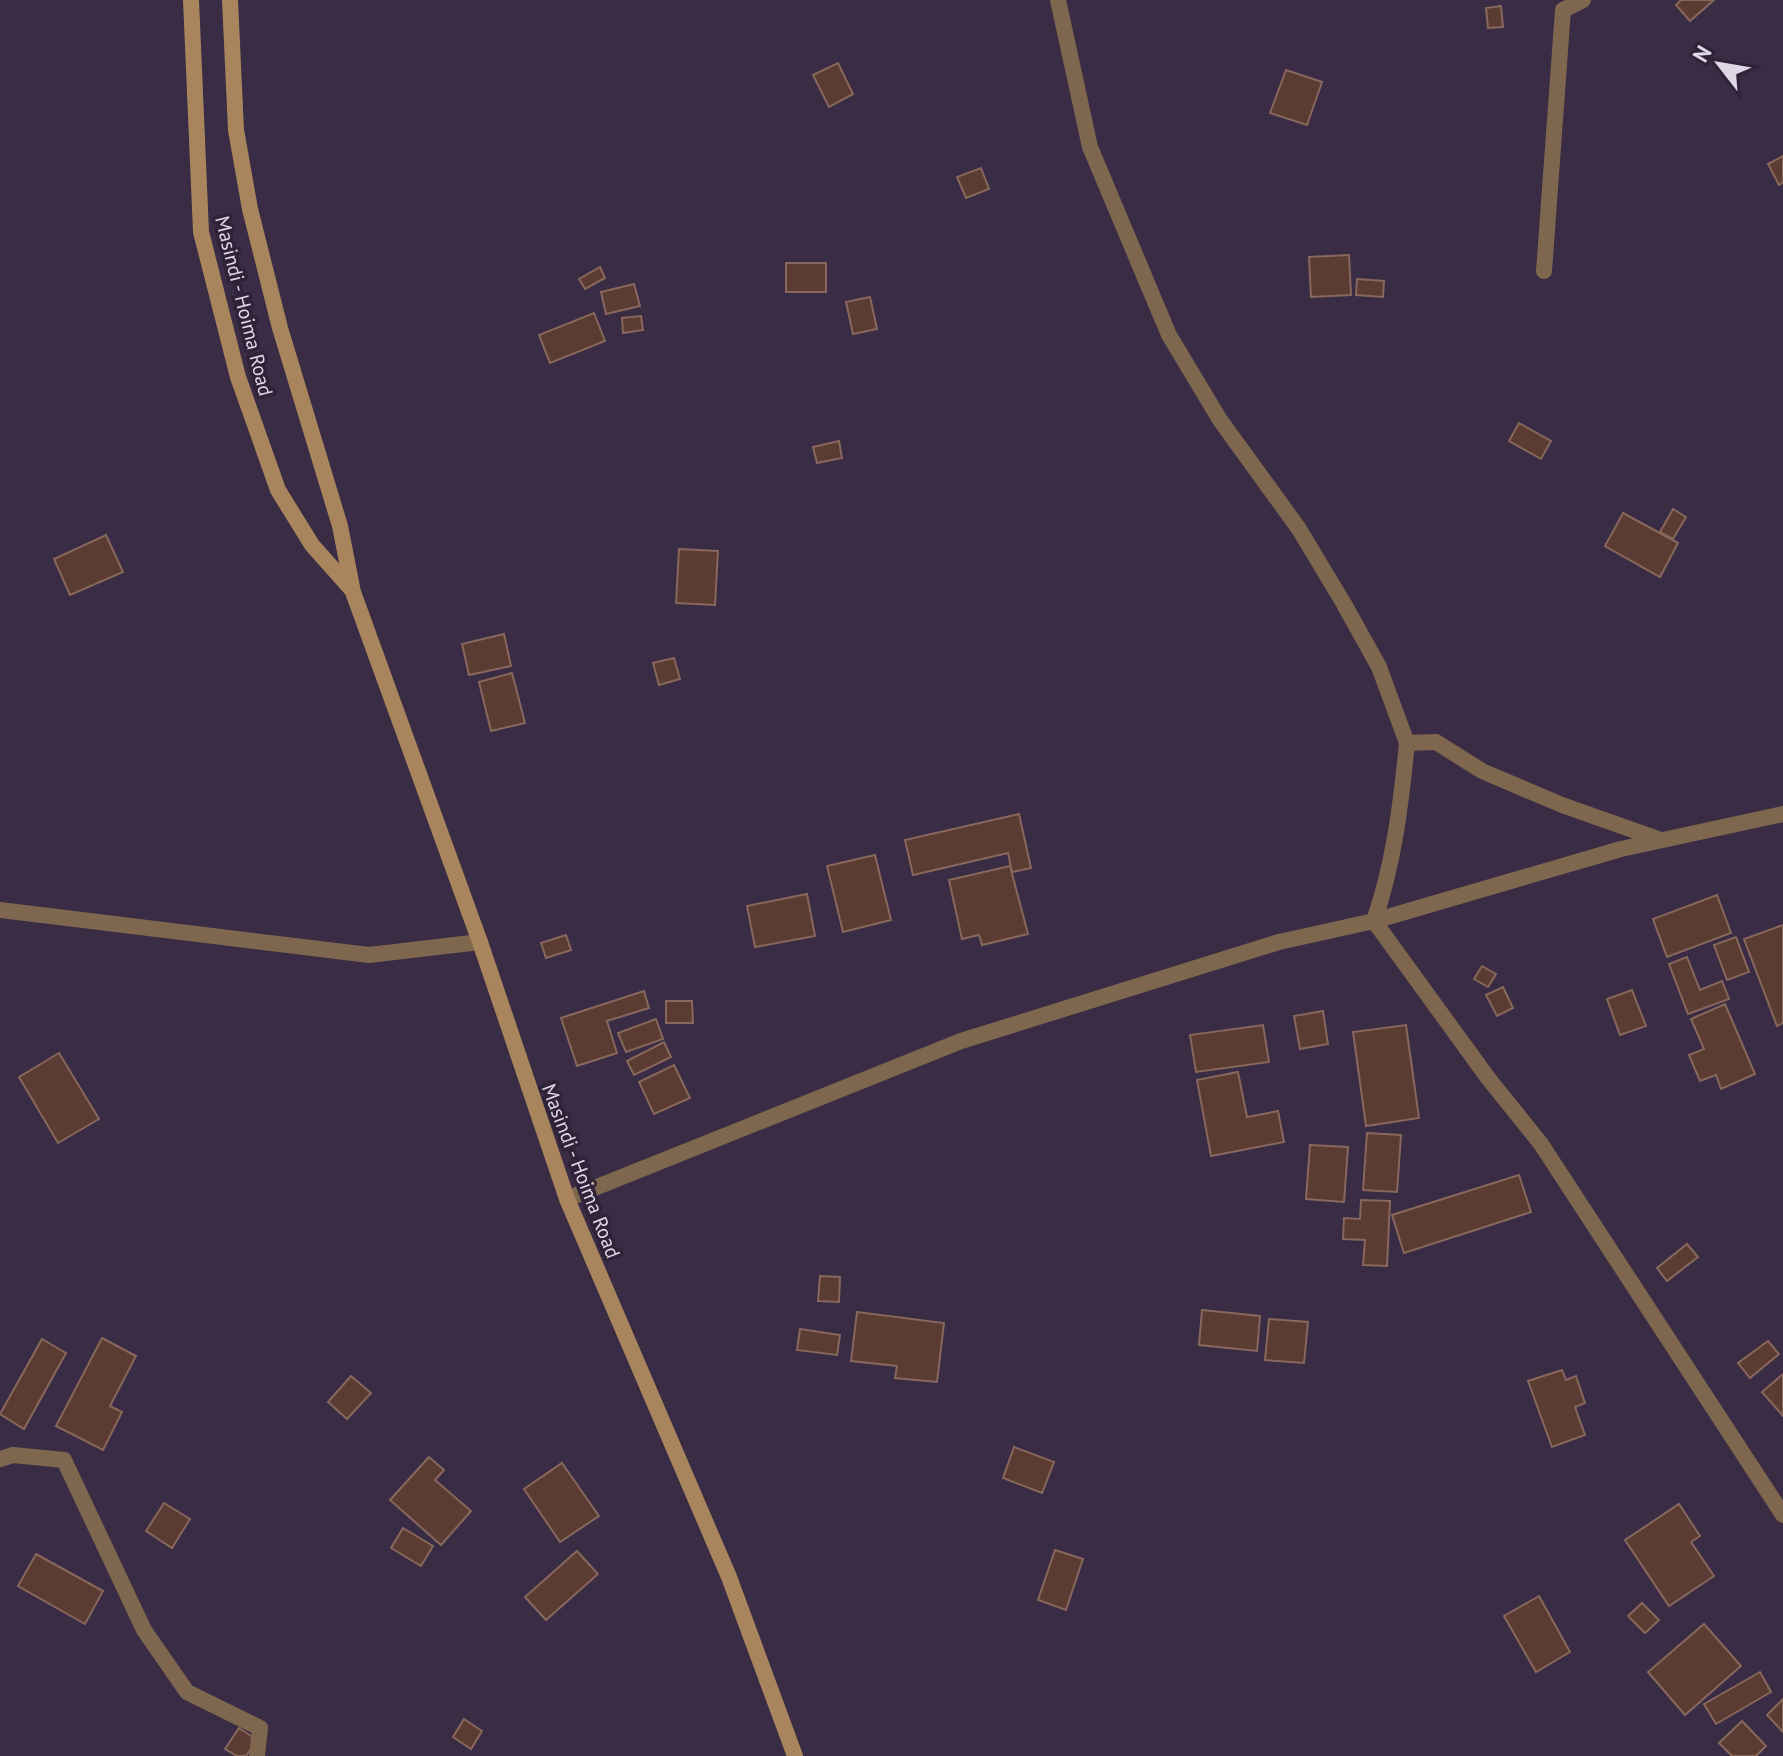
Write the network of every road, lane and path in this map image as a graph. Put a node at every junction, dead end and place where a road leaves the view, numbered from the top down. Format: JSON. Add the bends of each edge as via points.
{"nodes":[{"id":1,"x":191,"y":0,"type":"edge"},
{"id":2,"x":230,"y":0,"type":"edge"},
{"id":3,"x":1058,"y":0,"type":"edge"},
{"id":4,"x":1583,"y":0,"type":"edge"},
{"id":5,"x":1544,"y":271,"type":"dead end"},
{"id":6,"x":353,"y":592,"type":"junction"},
{"id":7,"x":1407,"y":743,"type":"junction"},
{"id":8,"x":1783,"y":814,"type":"edge"},
{"id":9,"x":1661,"y":840,"type":"junction"},
{"id":10,"x":0,"y":910,"type":"edge"},
{"id":11,"x":1374,"y":921,"type":"junction"},
{"id":12,"x":480,"y":942,"type":"junction"},
{"id":13,"x":567,"y":1199,"type":"junction"},
{"id":14,"x":0,"y":1459,"type":"edge"},
{"id":15,"x":1783,"y":1515,"type":"edge"},
{"id":16,"x":257,"y":1756,"type":"edge"},
{"id":17,"x":795,"y":1756,"type":"edge"}],
"edges":[{"from":1,"to":6,"type":"main road","name":"Masindi - Hoima Road","via":[[201,232],[238,377],[278,490],[312,545]]},
{"from":2,"to":6,"type":"main road","name":"Masindi - Hoima Road","via":[[236,130],[250,209],[340,526]]},
{"from":3,"to":7,"type":"street","via":[[1090,147],[1169,335],[1344,604],[1379,667]]},
{"from":4,"to":5,"type":"street","via":[[1563,10]]},
{"from":6,"to":12,"type":"main road","name":"Masindi - Hoima Road"},
{"from":7,"to":9,"type":"street","via":[[1436,742],[1482,771]]},
{"from":7,"to":11,"type":"street","via":[[1400,813]]},
{"from":8,"to":9,"type":"street"},
{"from":9,"to":11,"type":"street"},
{"from":10,"to":12,"type":"street","via":[[369,955]]},
{"from":11,"to":13,"type":"street","via":[[1279,942],[961,1041]]},
{"from":11,"to":15,"type":"street","via":[[1541,1144]]},
{"from":12,"to":13,"type":"main road","name":"Masindi - Hoima Road"},
{"from":13,"to":17,"type":"main road","name":"Masindi - Hoima Road","via":[[729,1577]]},
{"from":14,"to":16,"type":"street","via":[[13,1455],[64,1460],[144,1630],[187,1692],[260,1728]]}]}
